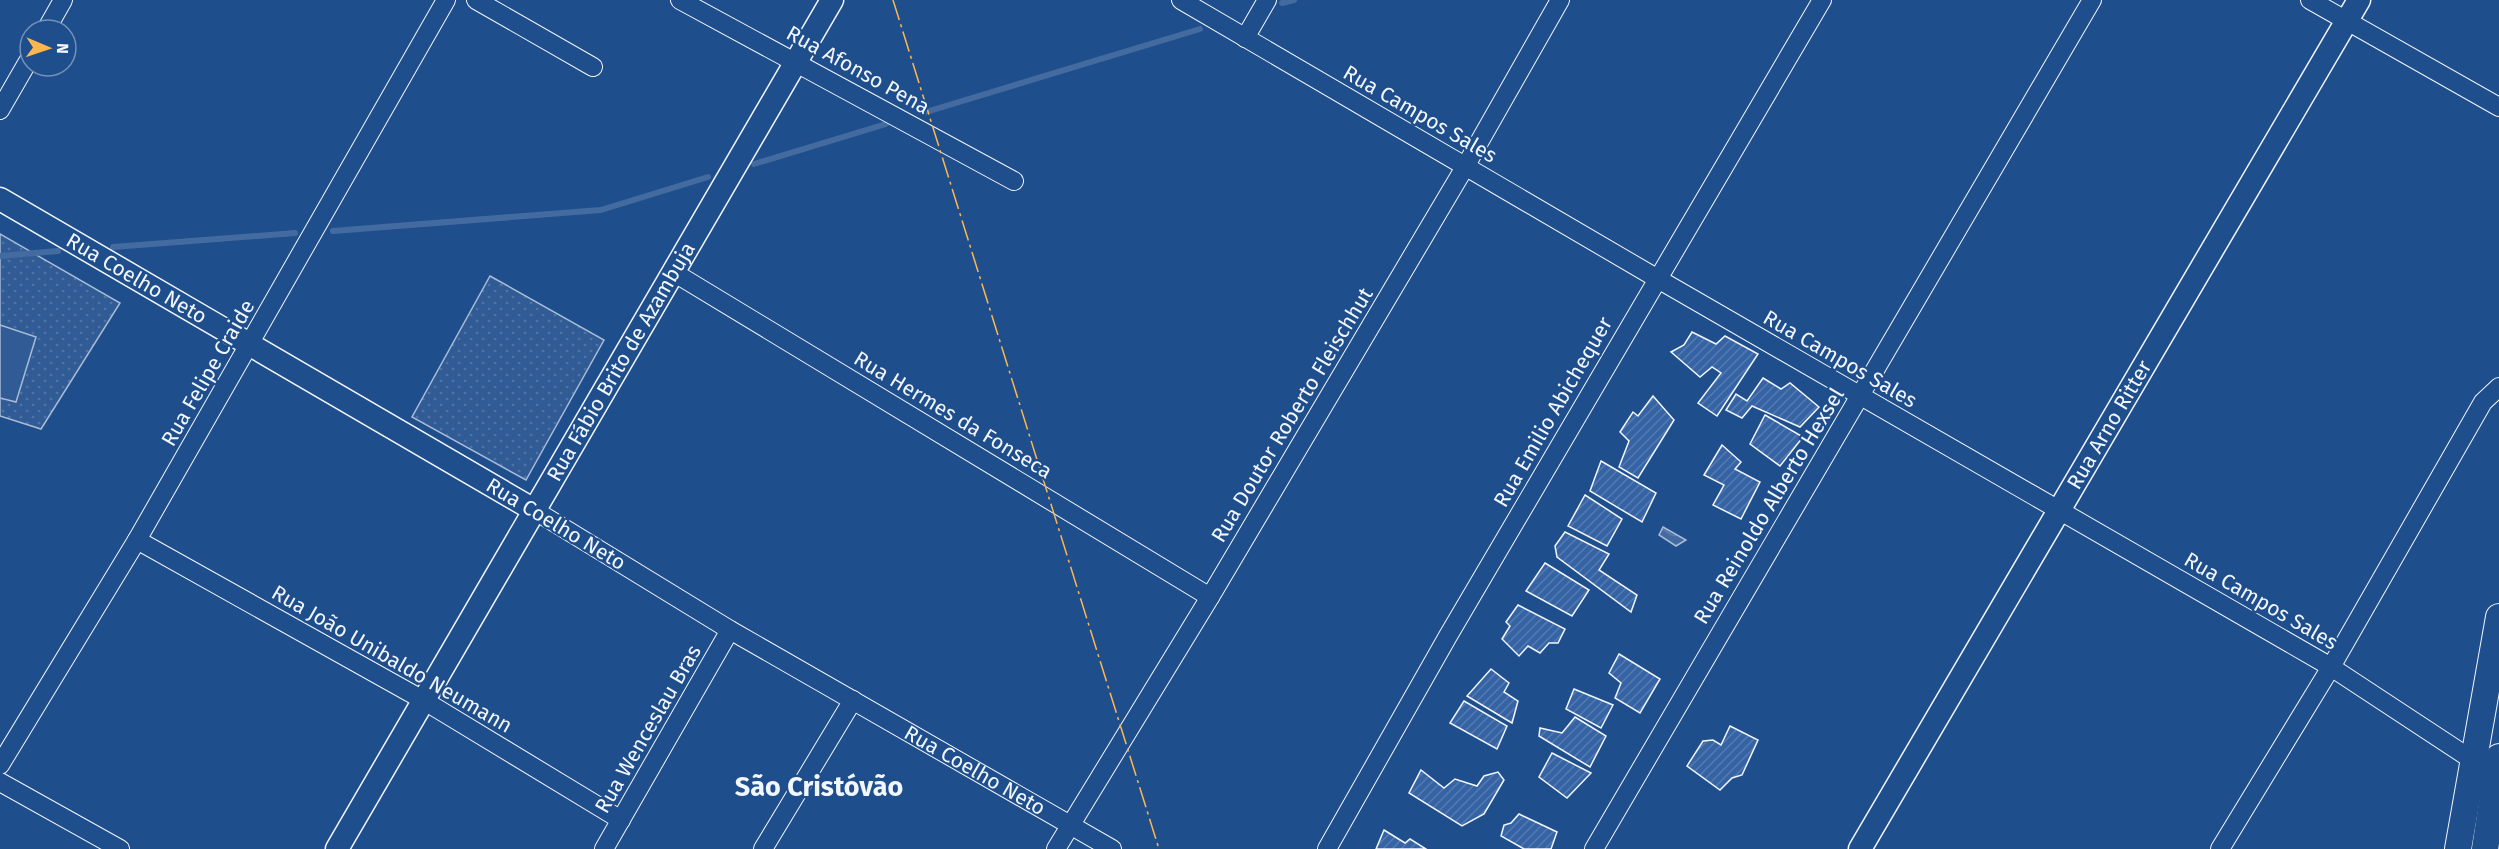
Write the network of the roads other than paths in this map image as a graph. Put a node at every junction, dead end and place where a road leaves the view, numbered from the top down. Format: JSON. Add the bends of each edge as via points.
{"nodes":[{"id":1,"x":63,"y":0,"type":"edge"},
{"id":2,"x":446,"y":0,"type":"edge"},
{"id":3,"x":476,"y":0,"type":"edge"},
{"id":4,"x":680,"y":0,"type":"edge"},
{"id":5,"x":832,"y":0,"type":"edge"},
{"id":6,"x":1181,"y":0,"type":"edge"},
{"id":7,"x":1267,"y":0,"type":"edge"},
{"id":8,"x":1560,"y":0,"type":"edge"},
{"id":9,"x":1822,"y":0,"type":"edge"},
{"id":10,"x":2092,"y":0,"type":"edge"},
{"id":11,"x":2310,"y":0,"type":"edge"},
{"id":12,"x":2360,"y":0,"type":"edge"},
{"id":13,"x":53,"y":18,"type":"edge"},
{"id":14,"x":2347,"y":19,"type":"junction"},
{"id":15,"x":1245,"y":38,"type":"junction"},
{"id":16,"x":797,"y":62,"type":"junction"},
{"id":17,"x":593,"y":67,"type":"dead end"},
{"id":18,"x":18,"y":78,"type":"edge"},
{"id":19,"x":2499,"y":106,"type":"edge"},
{"id":20,"x":0,"y":110,"type":"edge"},
{"id":21,"x":1464,"y":167,"type":"junction"},
{"id":22,"x":1014,"y":181,"type":"dead end"},
{"id":23,"x":0,"y":199,"type":"edge"},
{"id":24,"x":674,"y":272,"type":"junction"},
{"id":25,"x":1658,"y":279,"type":"junction"},
{"id":26,"x":250,"y":346,"type":"junction"},
{"id":27,"x":2499,"y":387,"type":"edge"},
{"id":28,"x":1860,"y":396,"type":"junction"},
{"id":29,"x":534,"y":510,"type":"junction"},
{"id":30,"x":2060,"y":511,"type":"junction"},
{"id":31,"x":137,"y":540,"type":"junction"},
{"id":32,"x":1210,"y":597,"type":"junction"},
{"id":33,"x":2499,"y":617,"type":"edge"},
{"id":34,"x":730,"y":630,"type":"junction"},
{"id":35,"x":2331,"y":667,"type":"junction"},
{"id":36,"x":423,"y":700,"type":"junction"},
{"id":37,"x":853,"y":700,"type":"junction"},
{"id":38,"x":2490,"y":762,"type":"edge"},
{"id":39,"x":0,"y":765,"type":"edge"},
{"id":40,"x":0,"y":782,"type":"edge"},
{"id":41,"x":621,"y":820,"type":"junction"},
{"id":42,"x":1070,"y":825,"type":"junction"},
{"id":43,"x":120,"y":849,"type":"edge"},
{"id":44,"x":337,"y":849,"type":"edge"},
{"id":45,"x":604,"y":849,"type":"edge"},
{"id":46,"x":764,"y":849,"type":"edge"},
{"id":47,"x":1056,"y":849,"type":"edge"},
{"id":48,"x":1112,"y":849,"type":"edge"},
{"id":49,"x":1327,"y":849,"type":"edge"},
{"id":50,"x":1594,"y":849,"type":"edge"},
{"id":51,"x":1860,"y":849,"type":"edge"},
{"id":52,"x":2220,"y":849,"type":"edge"},
{"id":53,"x":2458,"y":849,"type":"edge"},
{"id":54,"x":2485,"y":849,"type":"edge"}],
"edges":[{"from":1,"to":13,"type":"street"},
{"from":2,"to":26,"type":"street","name":"Rua Felipe Craide"},
{"from":3,"to":17,"type":"street"},
{"from":4,"to":16,"type":"street","name":"Rua Afonso Pena"},
{"from":5,"to":16,"type":"street","name":"Rua Fábio Brito de Azambuja"},
{"from":6,"to":15,"type":"street","name":"Rua Campos Sales"},
{"from":7,"to":15,"type":"street"},
{"from":8,"to":21,"type":"street","name":"Rua Doutor Roberto Fleischhut"},
{"from":9,"to":25,"type":"street","name":"Rua Emilio Abichequer"},
{"from":10,"to":28,"type":"street","name":"Rua Reinoldo Alberto Hexsel"},
{"from":11,"to":14,"type":"street"},
{"from":12,"to":14,"type":"street","name":"Rua Arno Ritter"},
{"from":14,"to":19,"type":"street"},
{"from":14,"to":30,"type":"street","name":"Rua Arno Ritter"},
{"from":15,"to":21,"type":"street","name":"Rua Campos Sales"},
{"from":16,"to":22,"type":"street","name":"Rua Afonso Pena"},
{"from":16,"to":24,"type":"street","name":"Rua Fábio Brito de Azambuja"},
{"from":18,"to":20,"type":"street"},
{"from":21,"to":25,"type":"street","name":"Rua Campos Sales"},
{"from":21,"to":32,"type":"street","name":"Rua Doutor Roberto Fleischhut"},
{"from":23,"to":26,"type":"street","name":"Rua Coelho Neto"},
{"from":24,"to":29,"type":"street","name":"Rua Fábio Brito de Azambuja"},
{"from":24,"to":32,"type":"street","name":"Rua Hermes da Fonseca"},
{"from":25,"to":28,"type":"street","name":"Rua Campos Sales"},
{"from":25,"to":49,"type":"street","name":"Rua Emilio Abichequer"},
{"from":26,"to":29,"type":"street","name":"Rua Coelho Neto"},
{"from":26,"to":31,"type":"street","name":"Rua Felipe Craide"},
{"from":27,"to":35,"type":"street","via":[[2483,402]]},
{"from":28,"to":30,"type":"street","name":"Rua Campos Sales"},
{"from":28,"to":50,"type":"street","name":"Rua Reinoldo Alberto Hexsel"},
{"from":29,"to":34,"type":"street","name":"Rua Coelho Neto"},
{"from":29,"to":36,"type":"street","name":"Rua Fábio Brito de Azambuja"},
{"from":30,"to":35,"type":"street","name":"Rua Campos Sales"},
{"from":30,"to":51,"type":"street","name":"Rua Arno Ritter"},
{"from":31,"to":36,"type":"street","name":"Rua João Unibaldo Neumann"},
{"from":31,"to":39,"type":"street","name":"Rua Felipe Craide"},
{"from":32,"to":42,"type":"street","name":"Rua Doutor Roberto Fleischhut"},
{"from":33,"to":38,"type":"main road"},
{"from":34,"to":37,"type":"street","name":"Rua Coelho Neto"},
{"from":34,"to":41,"type":"street","name":"Rua Wenceslau Bras"},
{"from":35,"to":38,"type":"street","name":"Rua Campos Sales"},
{"from":35,"to":52,"type":"street"},
{"from":36,"to":41,"type":"street","name":"Rua João Unibaldo Neumann"},
{"from":36,"to":44,"type":"street","name":"Rua Fábio Brito de Azambuja"},
{"from":37,"to":42,"type":"street","name":"Rua Coelho Neto"},
{"from":37,"to":46,"type":"street"},
{"from":38,"to":53,"type":"main road"},
{"from":38,"to":54,"type":"main road"},
{"from":40,"to":43,"type":"street"},
{"from":41,"to":45,"type":"street","name":"Rua Wenceslau Bras"},
{"from":42,"to":47,"type":"street","name":"Rua Doutor Roberto Fleischhut"},
{"from":42,"to":48,"type":"street","name":"Rua Coelho Neto"}]}
